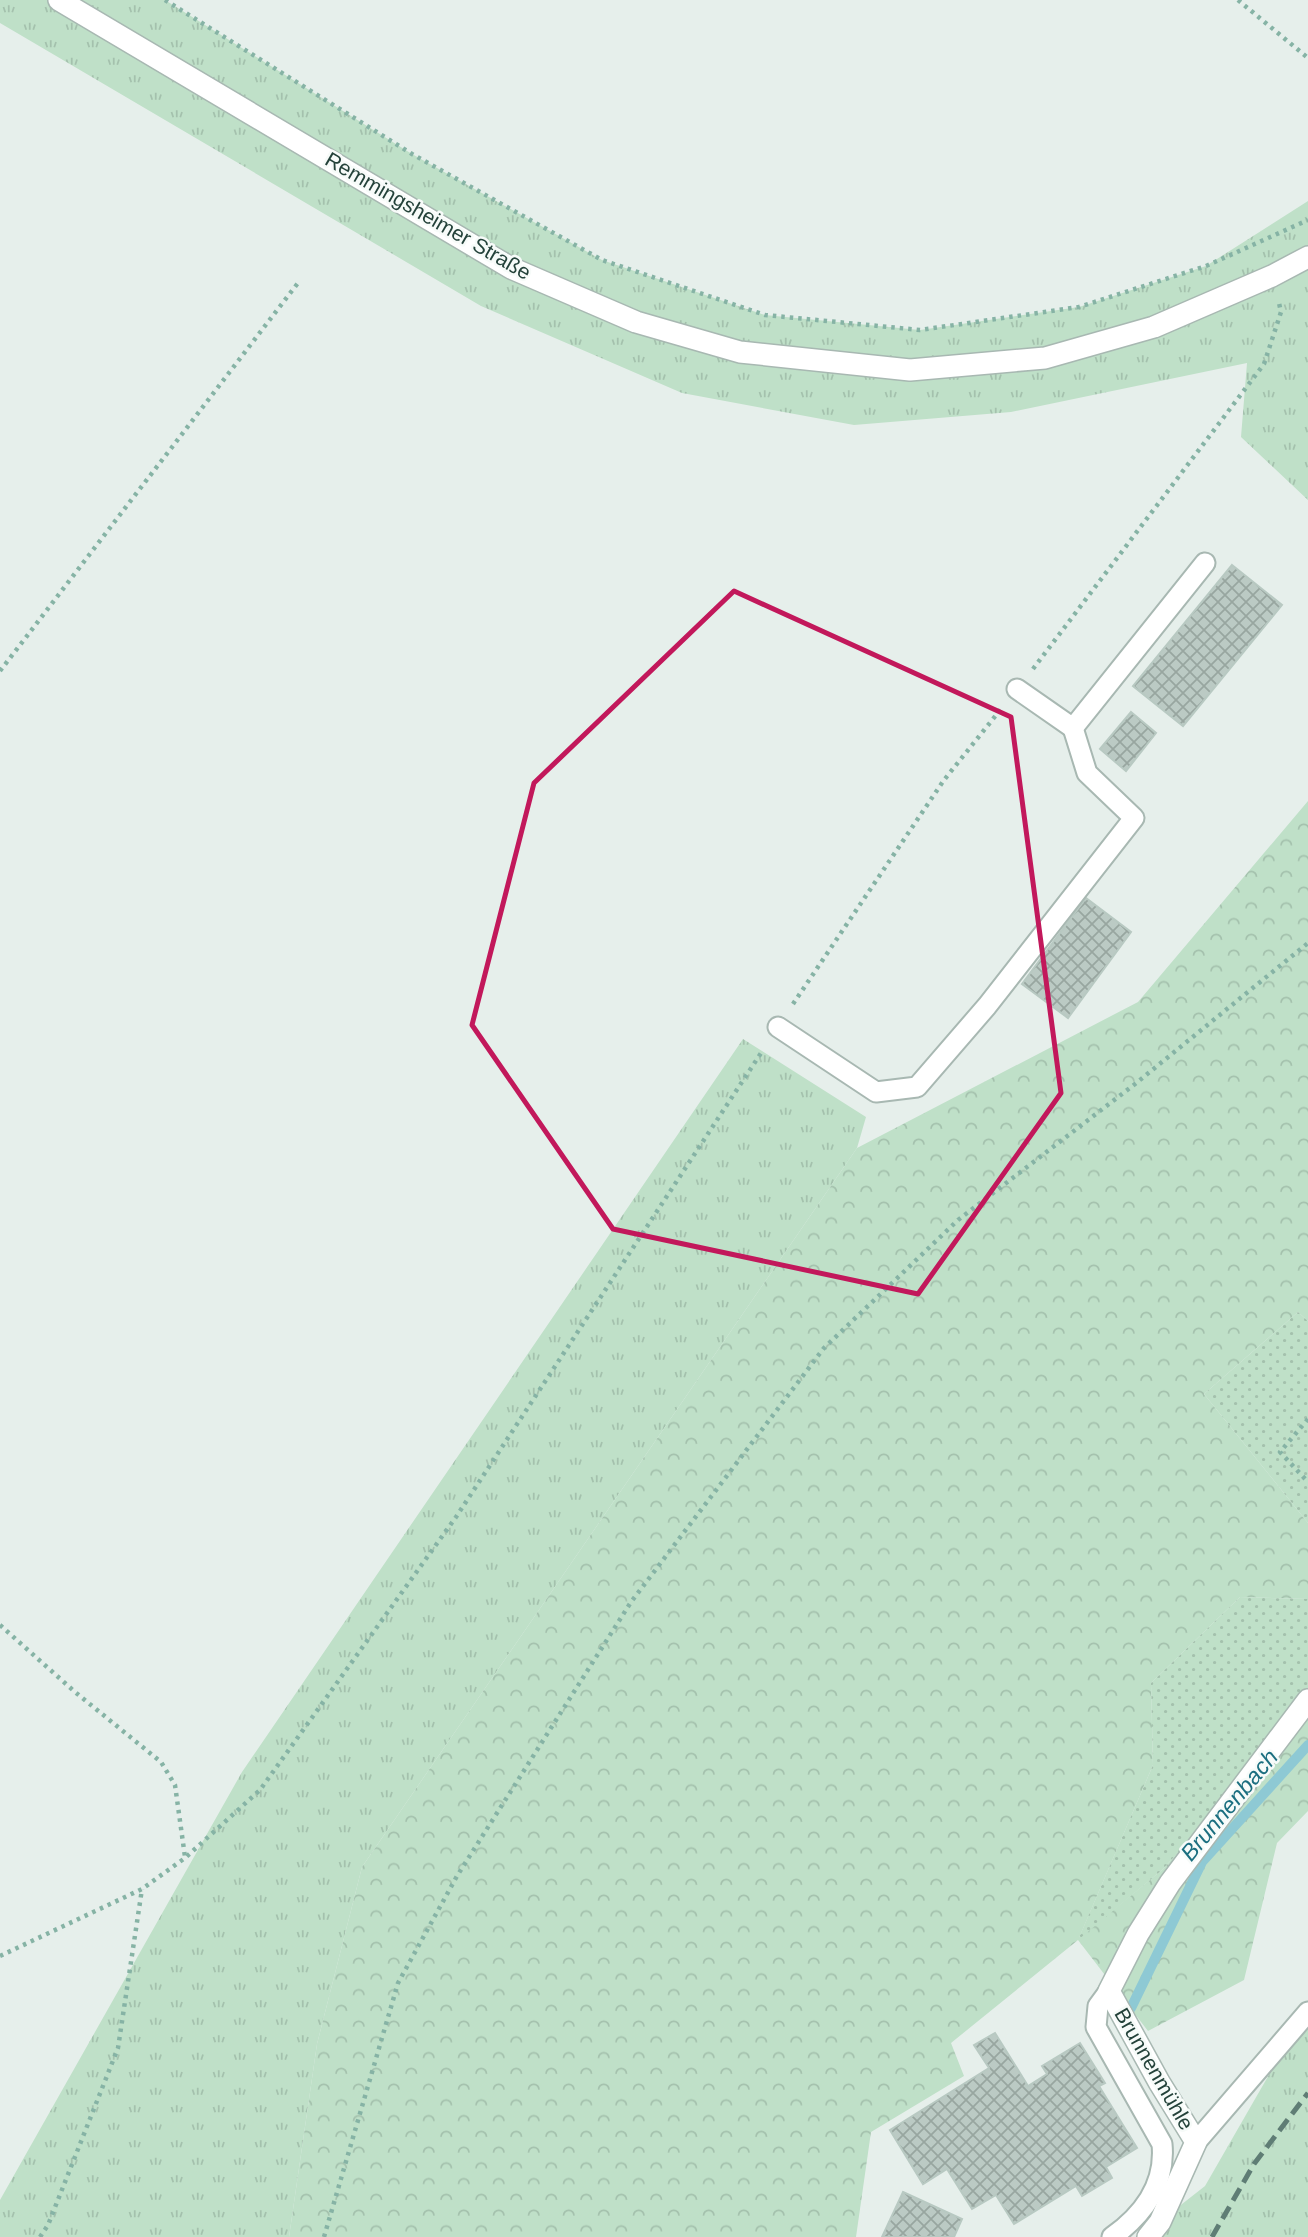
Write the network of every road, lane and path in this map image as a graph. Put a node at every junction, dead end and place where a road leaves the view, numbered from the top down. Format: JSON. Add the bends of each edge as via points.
{"nodes":[{"id":1,"x":60,"y":0,"type":"edge"},
{"id":2,"x":165,"y":0,"type":"edge"},
{"id":3,"x":1238,"y":0,"type":"edge"},
{"id":4,"x":1308,"y":58,"type":"edge"},
{"id":5,"x":1308,"y":219,"type":"edge"},
{"id":6,"x":1308,"y":257,"type":"edge"},
{"id":7,"x":1272,"y":276,"type":"junction"},
{"id":8,"x":298,"y":283,"type":"dead end"},
{"id":9,"x":1205,"y":563,"type":"dead end"},
{"id":10,"x":0,"y":671,"type":"edge"},
{"id":11,"x":1017,"y":689,"type":"junction"},
{"id":12,"x":1073,"y":728,"type":"junction"},
{"id":13,"x":1308,"y":943,"type":"edge"},
{"id":14,"x":778,"y":1027,"type":"junction"},
{"id":15,"x":1308,"y":1419,"type":"edge"},
{"id":16,"x":1308,"y":1482,"type":"edge"},
{"id":17,"x":0,"y":1625,"type":"edge"},
{"id":18,"x":1308,"y":1700,"type":"edge"},
{"id":19,"x":185,"y":1858,"type":"junction"},
{"id":20,"x":142,"y":1889,"type":"junction"},
{"id":21,"x":0,"y":1956,"type":"edge"},
{"id":22,"x":1109,"y":1991,"type":"junction"},
{"id":23,"x":1308,"y":2012,"type":"edge"},
{"id":24,"x":1196,"y":2142,"type":"junction"},
{"id":25,"x":40,"y":2237,"type":"edge"},
{"id":26,"x":324,"y":2237,"type":"edge"},
{"id":27,"x":1112,"y":2237,"type":"edge"},
{"id":28,"x":1148,"y":2237,"type":"edge"}],
"edges":[{"from":1,"to":7,"type":"street","name":"Remmingsheimer Straße","via":[[511,268],[636,322],[740,352],[910,370],[1045,358],[1154,327]]},
{"from":2,"to":5,"type":"path","via":[[412,154],[602,260],[765,315],[920,330],[1079,307],[1206,266]]},
{"from":3,"to":4,"type":"path"},
{"from":6,"to":7,"type":"street","name":"Remmingsheimer Straße"},
{"from":7,"to":11,"type":"path","via":[[1281,312],[1264,364]]},
{"from":8,"to":10,"type":"path"},
{"from":9,"to":12,"type":"lane"},
{"from":11,"to":12,"type":"lane"},
{"from":11,"to":14,"type":"path","via":[[944,780]]},
{"from":12,"to":14,"type":"lane","via":[[1087,773],[1134,818],[987,1006],[917,1087],[876,1092]]},
{"from":13,"to":26,"type":"path","via":[[958,1220],[824,1348],[631,1602],[457,1875],[398,1983]]},
{"from":14,"to":19,"type":"path","via":[[448,1529],[260,1790]]},
{"from":15,"to":16,"type":"path","via":[[1280,1452]]},
{"from":17,"to":19,"type":"path","via":[[161,1762],[175,1785]]},
{"from":18,"to":22,"type":"street","name":"Brunnenmühle","via":[[1170,1883]]},
{"from":19,"to":20,"type":"path"},
{"from":20,"to":21,"type":"path"},
{"from":20,"to":25,"type":"path","via":[[118,2048]]},
{"from":22,"to":24,"type":"street","name":"Brunnenmühle"},
{"from":22,"to":27,"type":"lane","via":[[1098,2006],[1096,2027],[1162,2144],[1163,2155],[1153,2197]]},
{"from":23,"to":24,"type":"lane"},
{"from":24,"to":28,"type":"street","name":"Brunnenmühle","via":[[1160,2222]]}]}
